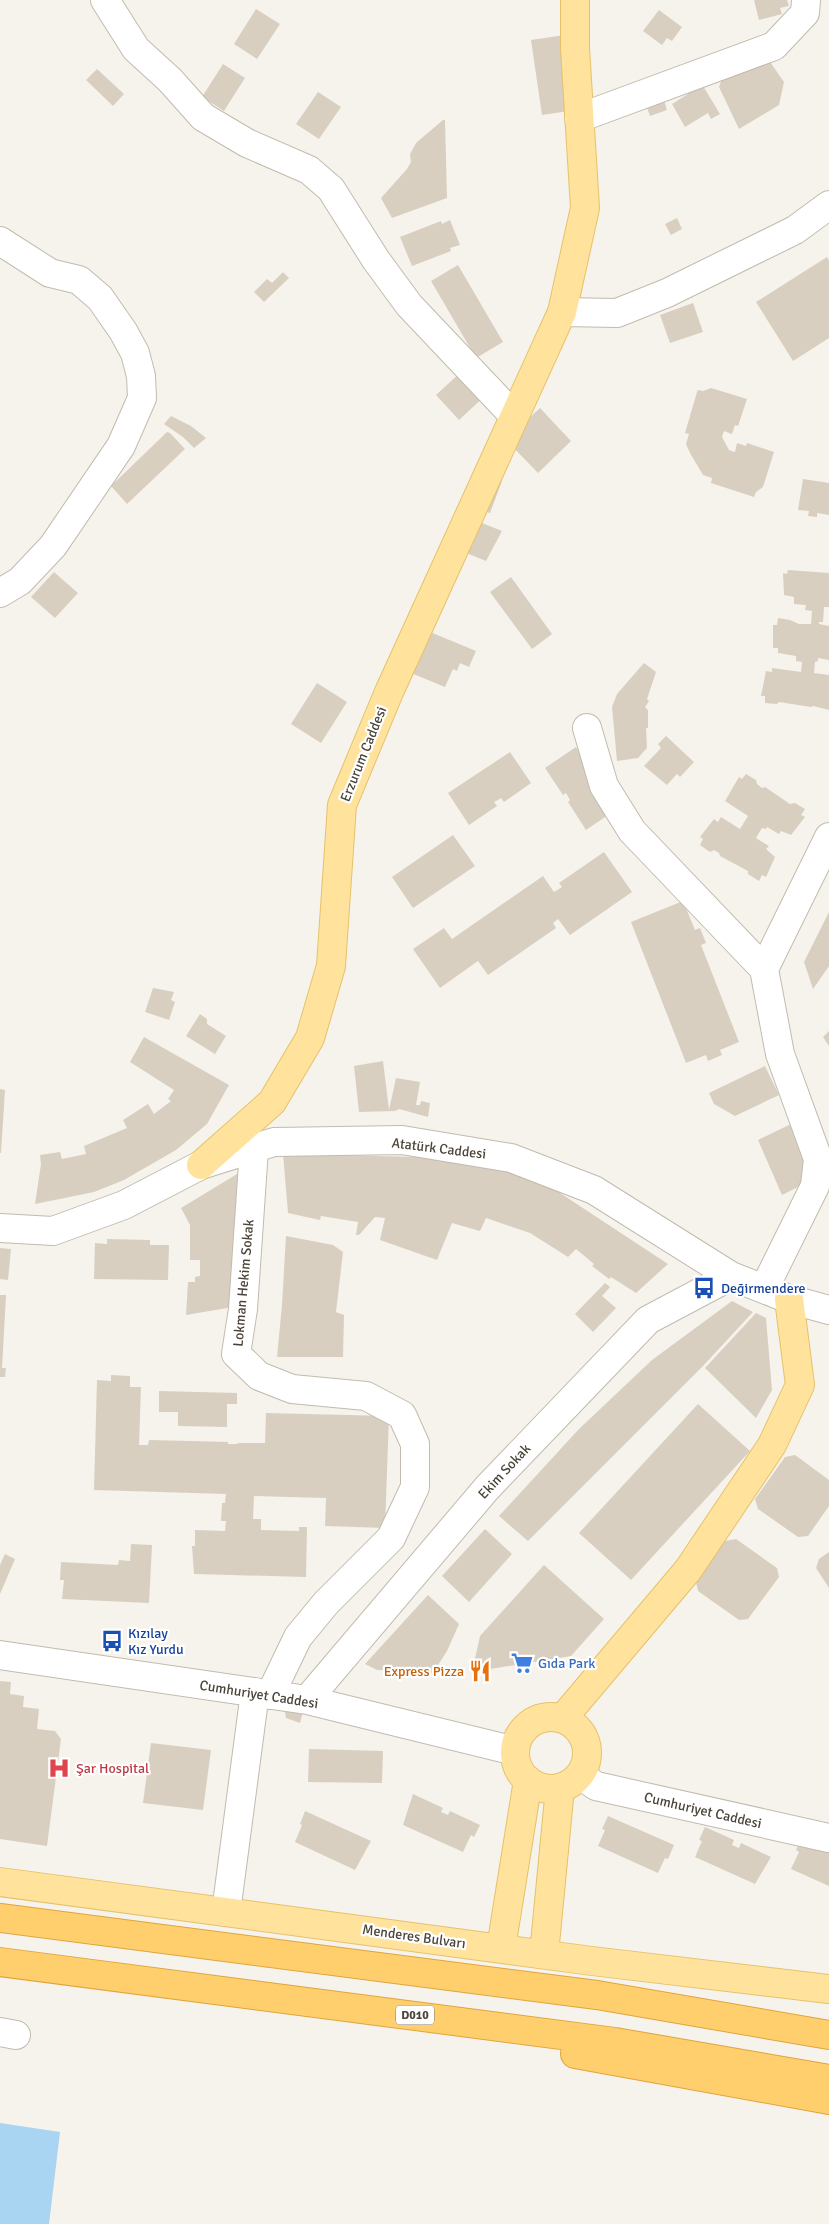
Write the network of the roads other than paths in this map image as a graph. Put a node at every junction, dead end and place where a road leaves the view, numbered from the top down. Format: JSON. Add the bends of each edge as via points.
{"nodes":[{"id":1,"x":105,"y":0,"type":"edge"},
{"id":2,"x":575,"y":0,"type":"edge"},
{"id":3,"x":806,"y":0,"type":"edge"},
{"id":4,"x":579,"y":118,"type":"junction"},
{"id":5,"x":829,"y":205,"type":"edge"},
{"id":6,"x":0,"y":241,"type":"edge"},
{"id":7,"x":562,"y":312,"type":"junction"},
{"id":8,"x":514,"y":416,"type":"junction"},
{"id":9,"x":0,"y":593,"type":"edge"},
{"id":10,"x":587,"y":728,"type":"dead end"},
{"id":11,"x":829,"y":837,"type":"edge"},
{"id":12,"x":764,"y":969,"type":"junction"},
{"id":13,"x":254,"y":1149,"type":"junction"},
{"id":14,"x":201,"y":1165,"type":"junction"},
{"id":15,"x":0,"y":1228,"type":"edge"},
{"id":16,"x":732,"y":1276,"type":"junction"},
{"id":17,"x":764,"y":1289,"type":"junction"},
{"id":18,"x":789,"y":1299,"type":"junction"},
{"id":19,"x":829,"y":1310,"type":"edge"},
{"id":20,"x":0,"y":1655,"type":"edge"},
{"id":21,"x":263,"y":1694,"type":"junction"},
{"id":22,"x":307,"y":1700,"type":"junction"},
{"id":23,"x":563,"y":1718,"type":"junction"},
{"id":24,"x":515,"y":1751,"type":"junction"},
{"id":25,"x":528,"y":1780,"type":"junction"},
{"id":26,"x":570,"y":1781,"type":"junction"},
{"id":27,"x":829,"y":1838,"type":"edge"},
{"id":28,"x":0,"y":1882,"type":"edge"},
{"id":29,"x":226,"y":1912,"type":"junction"},
{"id":30,"x":0,"y":1918,"type":"edge"},
{"id":31,"x":501,"y":1948,"type":"junction"},
{"id":32,"x":544,"y":1954,"type":"junction"},
{"id":33,"x":0,"y":1962,"type":"edge"},
{"id":34,"x":829,"y":1989,"type":"edge"},
{"id":35,"x":472,"y":2022,"type":"junction"},
{"id":36,"x":829,"y":2035,"type":"edge"},
{"id":37,"x":829,"y":2079,"type":"edge"},
{"id":38,"x":829,"y":2100,"type":"edge"}],
"edges":[{"from":1,"to":8,"type":"street","via":[[136,49],[203,117],[247,143],[309,170],[331,189],[409,305]]},
{"from":2,"to":4,"type":"main road","name":"Erzurum Caddesi"},
{"from":3,"to":4,"type":"street","via":[[805,13],[774,46]]},
{"from":4,"to":7,"type":"main road","name":"Erzurum Caddesi","via":[[585,208]]},
{"from":5,"to":7,"type":"street","via":[[795,230],[667,293],[616,313]]},
{"from":6,"to":9,"type":"street","via":[[50,273],[79,280],[100,298],[135,353],[142,398],[121,446],[53,546],[20,581]]},
{"from":7,"to":8,"type":"main road","name":"Erzurum Caddesi"},
{"from":8,"to":14,"type":"main road","name":"Erzurum Caddesi","via":[[389,692],[342,806],[330,966],[310,1038],[272,1102]]},
{"from":10,"to":12,"type":"street","via":[[604,786],[632,831]]},
{"from":11,"to":12,"type":"street"},
{"from":12,"to":17,"type":"street","via":[[780,1054],[818,1159],[815,1186]]},
{"from":13,"to":14,"type":"street","name":"Atatürk Caddesi"},
{"from":13,"to":16,"type":"street","name":"Atatürk Caddesi","via":[[274,1142],[402,1140],[512,1158],[594,1190]]},
{"from":13,"to":21,"type":"street","name":"Lokman Hekim Sokak","via":[[243,1308],[236,1354],[259,1376],[292,1389],[366,1396],[402,1415],[415,1444],[415,1487],[391,1538],[326,1603],[298,1637]]},
{"from":14,"to":15,"type":"street","name":"Atatürk Caddesi","via":[[124,1205],[53,1231]]},
{"from":16,"to":17,"type":"street","name":"Atatürk Caddesi"},
{"from":16,"to":22,"type":"street","name":"Ekim Sokak","via":[[648,1320],[487,1488]]},
{"from":17,"to":18,"type":"street","name":"Atatürk Caddesi"},
{"from":18,"to":19,"type":"street","name":"Atatürk Caddesi"},
{"from":18,"to":23,"type":"main road","via":[[800,1385],[772,1446],[688,1570]]},
{"from":20,"to":21,"type":"street","name":"Cumhuriyet Caddesi"},
{"from":21,"to":22,"type":"street","name":"Cumhuriyet Caddesi"},
{"from":21,"to":29,"type":"street"},
{"from":22,"to":24,"type":"street","name":"Cumhuriyet Caddesi"},
{"from":23,"to":24,"type":"main road","via":[[546,1717],[531,1723],[523,1730]]},
{"from":23,"to":26,"type":"main road","via":[[581,1732],[588,1754],[585,1765]]},
{"from":24,"to":25,"type":"main road","via":[[516,1762]]},
{"from":25,"to":26,"type":"main road","name":"Cumhuriyet Caddesi","via":[[549,1789]]},
{"from":25,"to":31,"type":"main road"},
{"from":26,"to":27,"type":"street","name":"Cumhuriyet Caddesi"},
{"from":26,"to":32,"type":"main road"},
{"from":28,"to":29,"type":"main road","name":"Menderes Bulvarı"},
{"from":29,"to":31,"type":"main road","name":"Menderes Bulvarı"},
{"from":30,"to":36,"type":"highway","via":[[597,1995]]},
{"from":31,"to":32,"type":"main road","name":"Menderes Bulvarı"},
{"from":32,"to":34,"type":"main road","name":"Menderes Bulvarı"},
{"from":33,"to":35,"type":"highway","number":"D010"},
{"from":35,"to":37,"type":"highway","number":"D010","via":[[615,2042]]},
{"from":35,"to":38,"type":"highway","via":[[532,2046]]}]}
